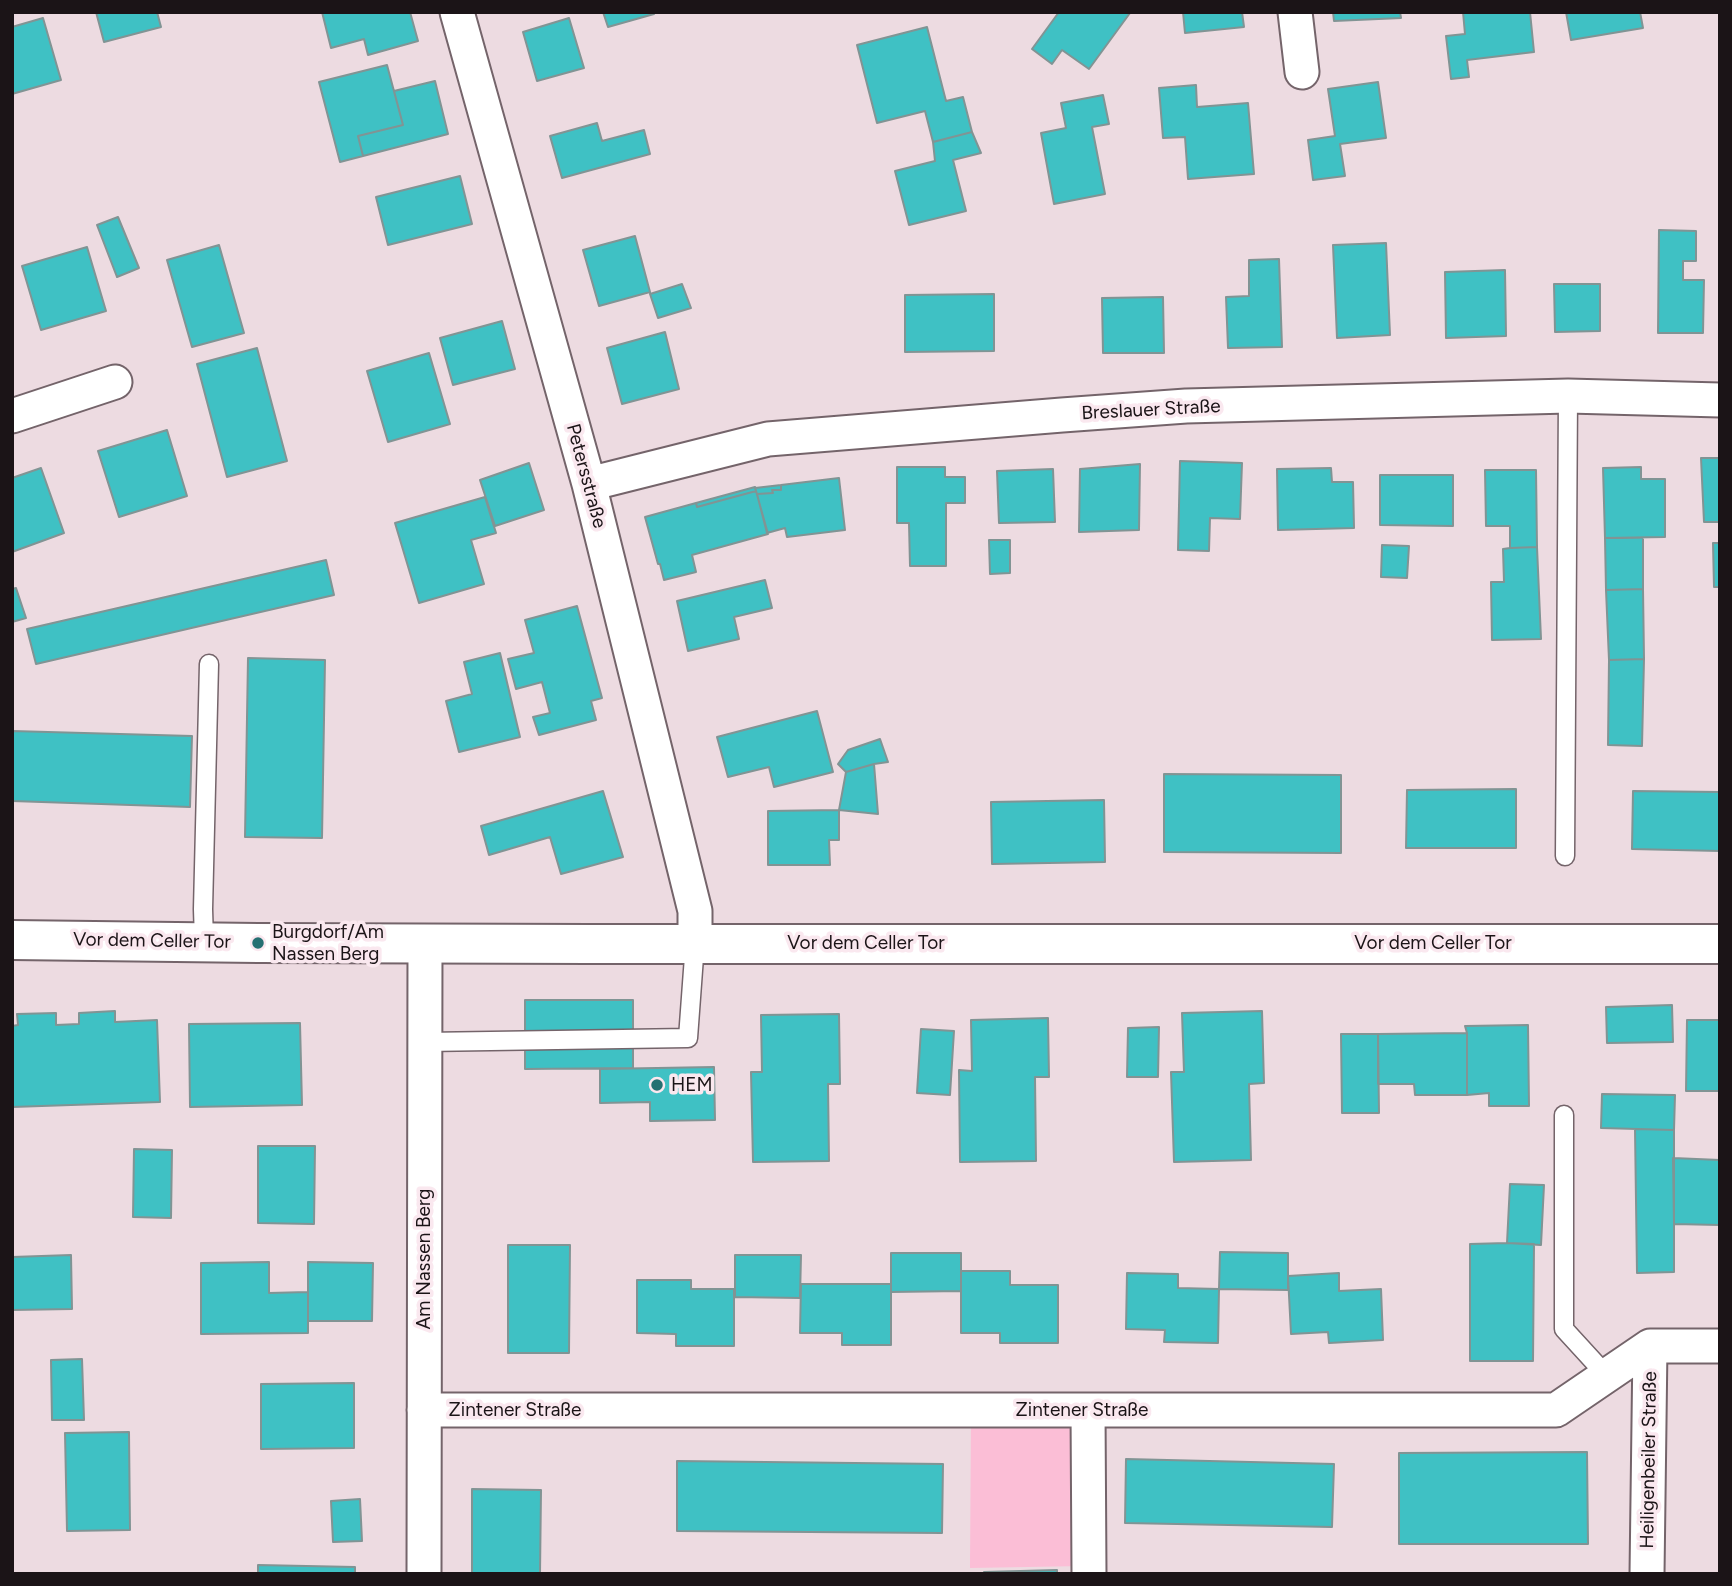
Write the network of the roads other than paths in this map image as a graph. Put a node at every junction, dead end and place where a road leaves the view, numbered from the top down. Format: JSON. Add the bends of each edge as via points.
{"nodes":[{"id":1,"x":457,"y":12,"type":"edge"},
{"id":2,"x":1295,"y":12,"type":"edge"},
{"id":3,"x":1302,"y":72,"type":"dead end"},
{"id":4,"x":115,"y":382,"type":"dead end"},
{"id":5,"x":1568,"y":396,"type":"junction"},
{"id":6,"x":1720,"y":400,"type":"edge"},
{"id":7,"x":12,"y":415,"type":"edge"},
{"id":8,"x":589,"y":484,"type":"junction"},
{"id":9,"x":209,"y":664,"type":"dead end"},
{"id":10,"x":1564,"y":856,"type":"dead end"},
{"id":11,"x":12,"y":940,"type":"edge"},
{"id":12,"x":204,"y":942,"type":"junction"},
{"id":13,"x":695,"y":943,"type":"junction"},
{"id":14,"x":425,"y":944,"type":"junction"},
{"id":15,"x":1720,"y":944,"type":"edge"},
{"id":16,"x":425,"y":1042,"type":"junction"},
{"id":17,"x":1564,"y":1115,"type":"dead end"},
{"id":18,"x":1650,"y":1346,"type":"junction"},
{"id":19,"x":1720,"y":1346,"type":"edge"},
{"id":20,"x":1607,"y":1376,"type":"junction"},
{"id":21,"x":424,"y":1410,"type":"junction"},
{"id":22,"x":1088,"y":1410,"type":"junction"},
{"id":23,"x":424,"y":1574,"type":"edge"},
{"id":24,"x":1089,"y":1574,"type":"edge"},
{"id":25,"x":1647,"y":1574,"type":"edge"}],
"edges":[{"from":1,"to":8,"type":"street","name":"Petersstraße"},
{"from":2,"to":3,"type":"street"},
{"from":4,"to":7,"type":"street"},
{"from":5,"to":6,"type":"street","name":"Breslauer Straße"},
{"from":5,"to":8,"type":"street","name":"Breslauer Straße","via":[[1186,406],[768,439]]},
{"from":5,"to":10,"type":"lane"},
{"from":8,"to":13,"type":"street","name":"Petersstraße","via":[[695,911]]},
{"from":9,"to":12,"type":"lane"},
{"from":11,"to":12,"type":"street","name":"Vor dem Celler Tor"},
{"from":12,"to":14,"type":"street","name":"Vor dem Celler Tor"},
{"from":13,"to":14,"type":"street","name":"Vor dem Celler Tor"},
{"from":13,"to":15,"type":"street","name":"Vor dem Celler Tor"},
{"from":13,"to":16,"type":"lane","via":[[688,1038]]},
{"from":14,"to":16,"type":"street","name":"Am Nassen Berg"},
{"from":16,"to":21,"type":"street","name":"Am Nassen Berg"},
{"from":17,"to":20,"type":"lane","via":[[1564,1329]]},
{"from":18,"to":19,"type":"street"},
{"from":18,"to":20,"type":"street","name":"Zintener Straße"},
{"from":18,"to":25,"type":"street","name":"Heiligenbeiler Straße"},
{"from":20,"to":22,"type":"street","name":"Zintener Straße","via":[[1556,1410]]},
{"from":21,"to":22,"type":"street","name":"Zintener Straße"},
{"from":21,"to":23,"type":"street","name":"Am Nassen Berg"},
{"from":22,"to":24,"type":"street"}]}
